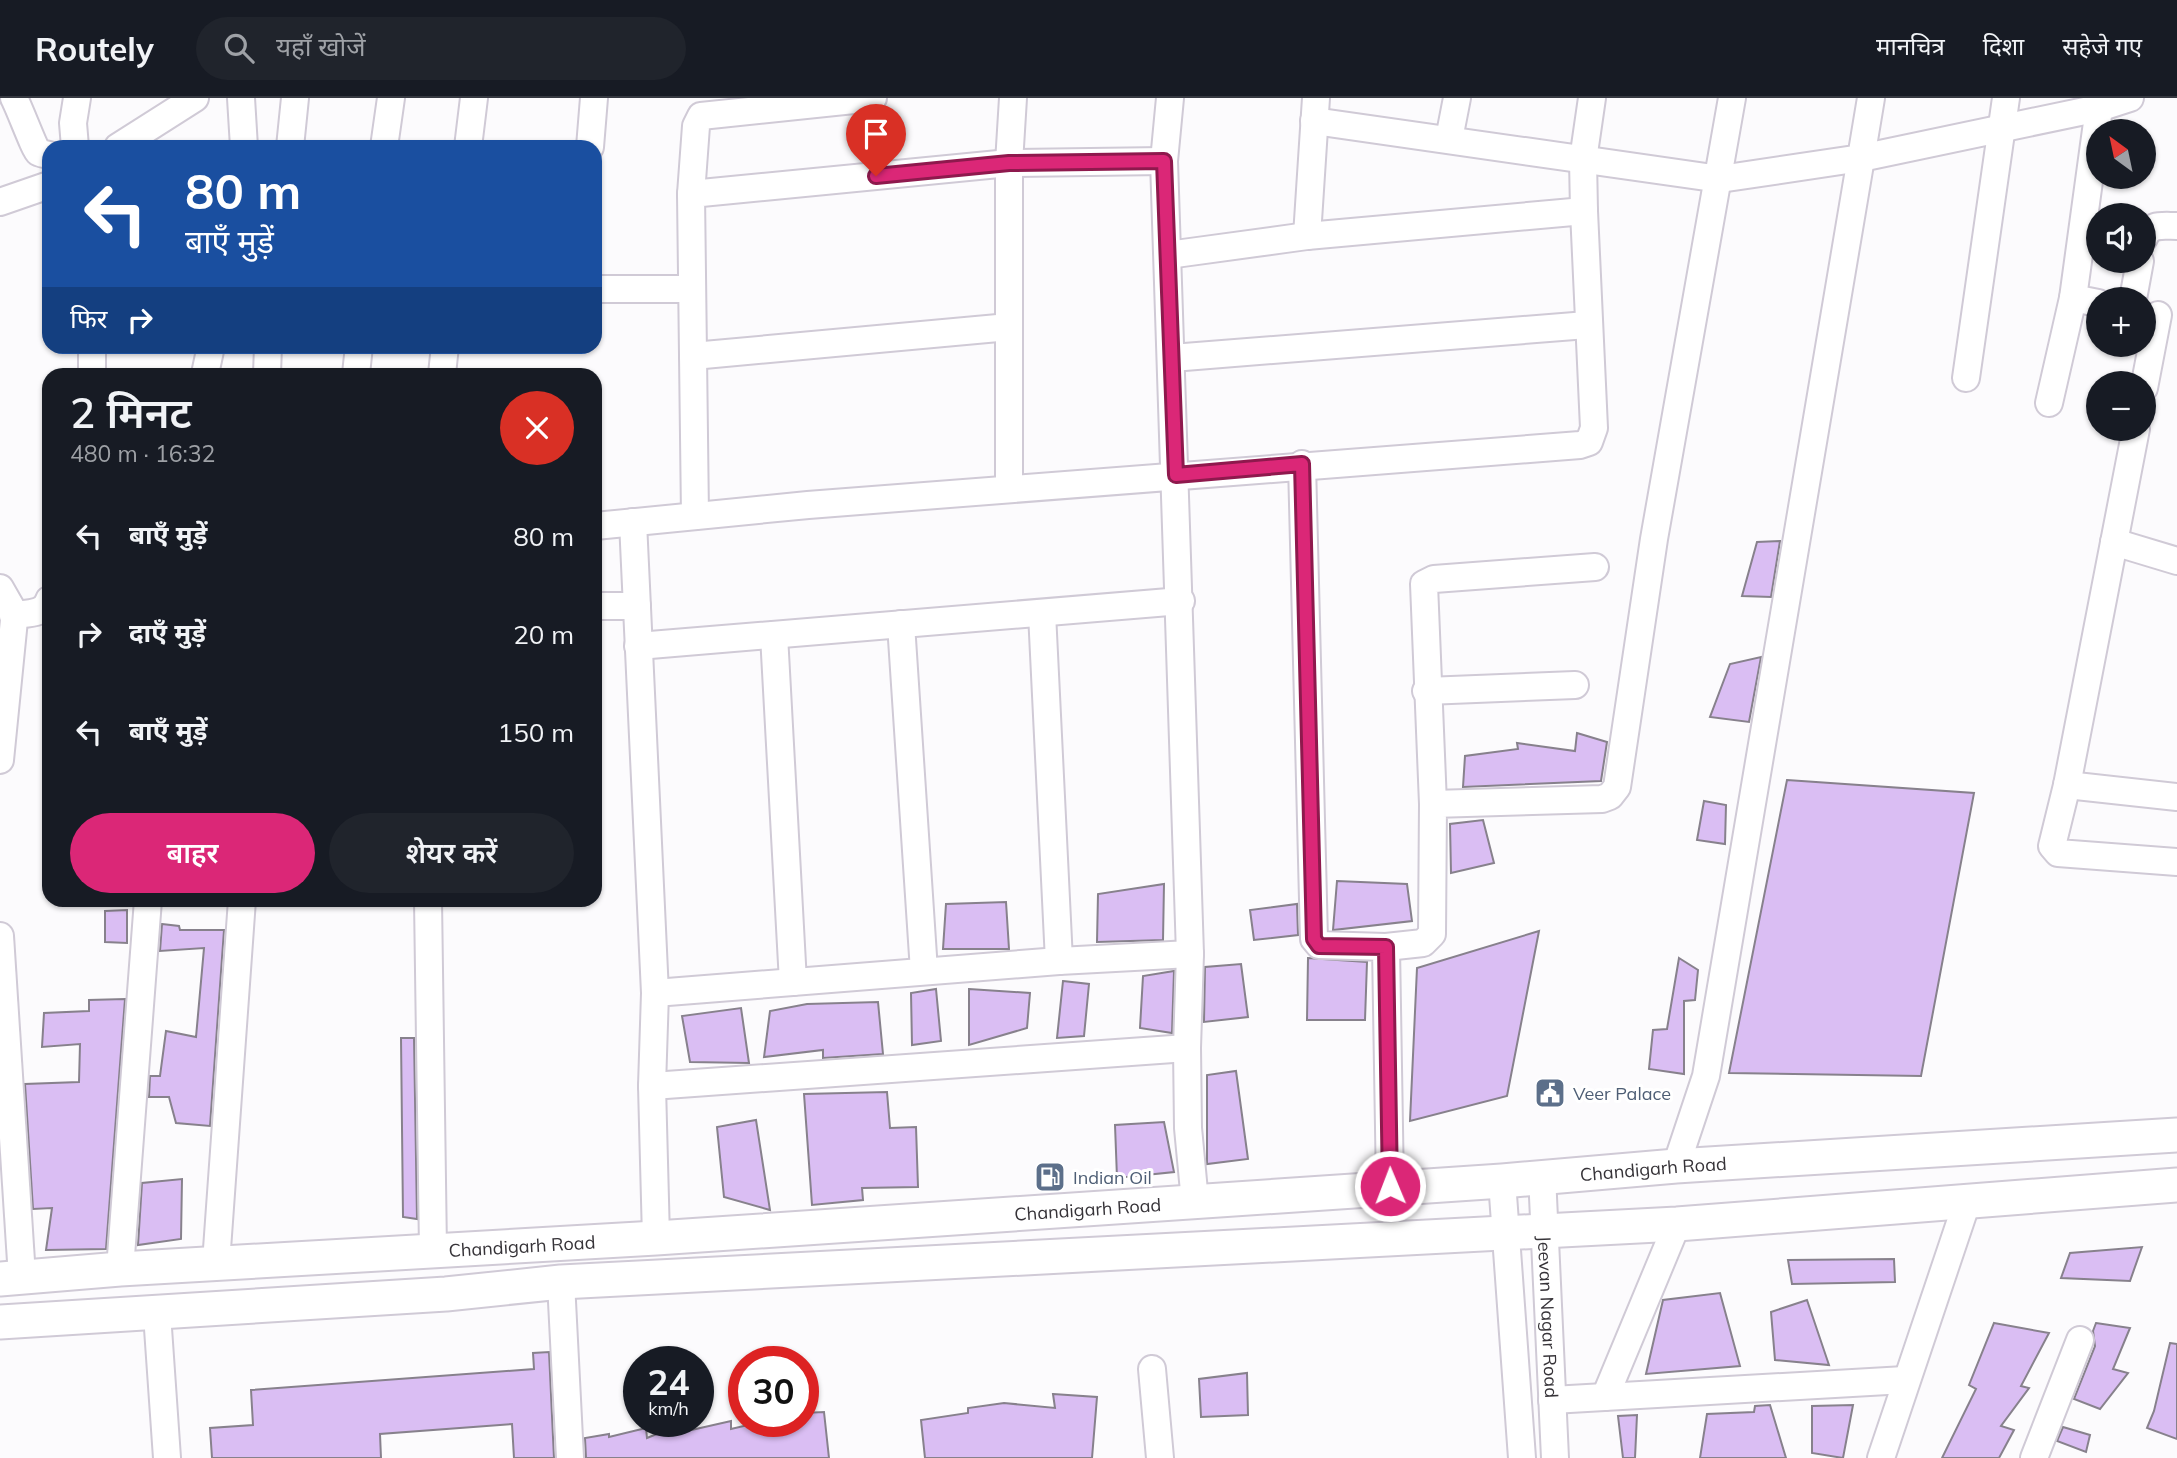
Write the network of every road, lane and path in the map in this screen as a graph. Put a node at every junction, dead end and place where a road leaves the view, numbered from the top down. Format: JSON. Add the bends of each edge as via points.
{"nodes":[{"id":1,"x":14,"y":98,"type":"edge"},
{"id":2,"x":78,"y":98,"type":"edge"},
{"id":3,"x":195,"y":98,"type":"edge"},
{"id":4,"x":241,"y":98,"type":"edge"},
{"id":5,"x":295,"y":98,"type":"edge"},
{"id":6,"x":391,"y":98,"type":"edge"},
{"id":7,"x":474,"y":98,"type":"edge"},
{"id":8,"x":594,"y":98,"type":"edge"},
{"id":9,"x":873,"y":98,"type":"edge"},
{"id":10,"x":1013,"y":98,"type":"edge"},
{"id":11,"x":1170,"y":98,"type":"edge"},
{"id":12,"x":1457,"y":98,"type":"edge"},
{"id":13,"x":1592,"y":98,"type":"edge"},
{"id":14,"x":1732,"y":98,"type":"edge"},
{"id":15,"x":1871,"y":98,"type":"edge"},
{"id":16,"x":2007,"y":98,"type":"edge"},
{"id":17,"x":2130,"y":98,"type":"edge"},
{"id":18,"x":2099,"y":108,"type":"junction"},
{"id":19,"x":1315,"y":110,"type":"edge"},
{"id":20,"x":2001,"y":129,"type":"junction"},
{"id":21,"x":1450,"y":139,"type":"junction"},
{"id":22,"x":74,"y":140,"type":"edge"},
{"id":23,"x":129,"y":140,"type":"edge"},
{"id":24,"x":244,"y":140,"type":"edge"},
{"id":25,"x":291,"y":140,"type":"edge"},
{"id":26,"x":385,"y":140,"type":"edge"},
{"id":27,"x":469,"y":140,"type":"edge"},
{"id":28,"x":591,"y":140,"type":"edge"},
{"id":29,"x":42,"y":152,"type":"edge"},
{"id":30,"x":1861,"y":158,"type":"junction"},
{"id":31,"x":1583,"y":160,"type":"junction"},
{"id":32,"x":1164,"y":161,"type":"junction"},
{"id":33,"x":1009,"y":163,"type":"junction"},
{"id":34,"x":1720,"y":179,"type":"junction"},
{"id":35,"x":42,"y":188,"type":"edge"},
{"id":36,"x":691,"y":194,"type":"junction"},
{"id":37,"x":0,"y":202,"type":"edge"},
{"id":38,"x":1584,"y":211,"type":"junction"},
{"id":39,"x":2177,"y":226,"type":"edge"},
{"id":40,"x":2156,"y":227,"type":"edge"},
{"id":41,"x":1307,"y":236,"type":"junction"},
{"id":42,"x":1168,"y":254,"type":"junction"},
{"id":43,"x":2087,"y":287,"type":"edge"},
{"id":44,"x":602,"y":289,"type":"edge"},
{"id":45,"x":692,"y":289,"type":"junction"},
{"id":46,"x":2086,"y":301,"type":"edge"},
{"id":47,"x":2160,"y":316,"type":"edge"},
{"id":48,"x":1587,"y":325,"type":"junction"},
{"id":49,"x":1009,"y":327,"type":"junction"},
{"id":50,"x":693,"y":356,"type":"junction"},
{"id":51,"x":1172,"y":358,"type":"junction"},
{"id":52,"x":2148,"y":371,"type":"edge"},
{"id":53,"x":1966,"y":378,"type":"dead end"},
{"id":54,"x":2049,"y":402,"type":"dead end"},
{"id":55,"x":2134,"y":441,"type":"edge"},
{"id":56,"x":1302,"y":464,"type":"junction"},
{"id":57,"x":1176,"y":475,"type":"junction"},
{"id":58,"x":1009,"y":489,"type":"junction"},
{"id":59,"x":695,"y":516,"type":"junction"},
{"id":60,"x":633,"y":522,"type":"junction"},
{"id":61,"x":602,"y":525,"type":"edge"},
{"id":62,"x":2114,"y":542,"type":"junction"},
{"id":63,"x":2177,"y":561,"type":"edge"},
{"id":64,"x":1595,"y":567,"type":"dead end"},
{"id":65,"x":0,"y":588,"type":"edge"},
{"id":66,"x":1181,"y":601,"type":"junction"},
{"id":67,"x":602,"y":606,"type":"edge"},
{"id":68,"x":637,"y":606,"type":"junction"},
{"id":69,"x":42,"y":609,"type":"edge"},
{"id":70,"x":1042,"y":613,"type":"junction"},
{"id":71,"x":13,"y":615,"type":"junction"},
{"id":72,"x":901,"y":624,"type":"junction"},
{"id":73,"x":774,"y":635,"type":"junction"},
{"id":74,"x":638,"y":646,"type":"junction"},
{"id":75,"x":1575,"y":685,"type":"dead end"},
{"id":76,"x":1426,"y":691,"type":"junction"},
{"id":77,"x":0,"y":760,"type":"edge"},
{"id":78,"x":2067,"y":786,"type":"junction"},
{"id":79,"x":2177,"y":797,"type":"edge"},
{"id":80,"x":1433,"y":804,"type":"junction"},
{"id":81,"x":2177,"y":862,"type":"edge"},
{"id":82,"x":147,"y":907,"type":"edge"},
{"id":83,"x":241,"y":907,"type":"edge"},
{"id":84,"x":428,"y":907,"type":"edge"},
{"id":85,"x":0,"y":936,"type":"edge"},
{"id":86,"x":1386,"y":947,"type":"junction"},
{"id":87,"x":1190,"y":954,"type":"junction"},
{"id":88,"x":1059,"y":961,"type":"junction"},
{"id":89,"x":924,"y":971,"type":"junction"},
{"id":90,"x":793,"y":982,"type":"junction"},
{"id":91,"x":655,"y":993,"type":"junction"},
{"id":92,"x":1186,"y":1048,"type":"junction"},
{"id":93,"x":652,"y":1086,"type":"junction"},
{"id":94,"x":2177,"y":1135,"type":"edge"},
{"id":95,"x":1676,"y":1166,"type":"junction"},
{"id":96,"x":1542,"y":1175,"type":"junction"},
{"id":97,"x":1502,"y":1181,"type":"junction"},
{"id":98,"x":2177,"y":1185,"type":"edge"},
{"id":99,"x":1390,"y":1186,"type":"junction"},
{"id":100,"x":1195,"y":1202,"type":"junction"},
{"id":101,"x":1967,"y":1202,"type":"junction"},
{"id":102,"x":1677,"y":1224,"type":"junction"},
{"id":103,"x":1544,"y":1231,"type":"junction"},
{"id":104,"x":1505,"y":1232,"type":"junction"},
{"id":105,"x":656,"y":1238,"type":"junction"},
{"id":106,"x":433,"y":1250,"type":"junction"},
{"id":107,"x":216,"y":1263,"type":"junction"},
{"id":108,"x":120,"y":1269,"type":"junction"},
{"id":109,"x":11,"y":1278,"type":"edge"},
{"id":110,"x":561,"y":1282,"type":"junction"},
{"id":111,"x":157,"y":1314,"type":"junction"},
{"id":112,"x":0,"y":1322,"type":"edge"},
{"id":113,"x":2080,"y":1340,"type":"dead end"},
{"id":114,"x":1152,"y":1368,"type":"dead end"},
{"id":115,"x":1905,"y":1380,"type":"junction"},
{"id":116,"x":1605,"y":1397,"type":"junction"},
{"id":117,"x":1552,"y":1400,"type":"junction"},
{"id":118,"x":167,"y":1458,"type":"edge"},
{"id":119,"x":570,"y":1458,"type":"edge"},
{"id":120,"x":1160,"y":1458,"type":"edge"},
{"id":121,"x":1522,"y":1458,"type":"edge"},
{"id":122,"x":1555,"y":1458,"type":"edge"},
{"id":123,"x":1881,"y":1458,"type":"edge"},
{"id":124,"x":2034,"y":1458,"type":"edge"}],
"edges":[{"from":1,"to":29,"type":"street","via":[[36,149]]},
{"from":2,"to":22,"type":"street"},
{"from":3,"to":23,"type":"street"},
{"from":4,"to":24,"type":"street"},
{"from":5,"to":25,"type":"street"},
{"from":6,"to":26,"type":"street"},
{"from":7,"to":27,"type":"street"},
{"from":8,"to":28,"type":"street"},
{"from":9,"to":36,"type":"street","via":[[701,116],[696,126]]},
{"from":10,"to":33,"type":"street"},
{"from":11,"to":32,"type":"street"},
{"from":12,"to":21,"type":"street"},
{"from":13,"to":31,"type":"street"},
{"from":14,"to":34,"type":"street"},
{"from":15,"to":30,"type":"street"},
{"from":16,"to":20,"type":"street"},
{"from":17,"to":18,"type":"street"},
{"from":18,"to":20,"type":"street"},
{"from":18,"to":43,"type":"street"},
{"from":19,"to":21,"type":"street"},
{"from":19,"to":41,"type":"street"},
{"from":20,"to":30,"type":"street"},
{"from":20,"to":53,"type":"street"},
{"from":21,"to":31,"type":"street"},
{"from":30,"to":34,"type":"street"},
{"from":30,"to":95,"type":"street","via":[[1706,1076]]},
{"from":31,"to":34,"type":"street"},
{"from":31,"to":38,"type":"street"},
{"from":32,"to":33,"type":"street"},
{"from":32,"to":42,"type":"street"},
{"from":33,"to":36,"type":"street"},
{"from":33,"to":49,"type":"street"},
{"from":34,"to":80,"type":"street","via":[[1654,538],[1617,787],[1602,799]]},
{"from":35,"to":37,"type":"street"},
{"from":36,"to":45,"type":"street"},
{"from":38,"to":41,"type":"street"},
{"from":38,"to":48,"type":"street"},
{"from":39,"to":40,"type":"street"},
{"from":41,"to":42,"type":"street"},
{"from":42,"to":51,"type":"street"},
{"from":44,"to":45,"type":"street"},
{"from":45,"to":50,"type":"street"},
{"from":46,"to":54,"type":"street"},
{"from":47,"to":52,"type":"street"},
{"from":48,"to":51,"type":"street"},
{"from":48,"to":56,"type":"street","via":[[1594,428],[1587,444]]},
{"from":49,"to":50,"type":"street"},
{"from":49,"to":58,"type":"street"},
{"from":50,"to":59,"type":"street"},
{"from":51,"to":57,"type":"street"},
{"from":55,"to":62,"type":"street"},
{"from":56,"to":57,"type":"street"},
{"from":56,"to":86,"type":"street","via":[[1314,939],[1319,946]]},
{"from":57,"to":58,"type":"street"},
{"from":57,"to":66,"type":"street"},
{"from":58,"to":59,"type":"street"},
{"from":59,"to":60,"type":"street"},
{"from":60,"to":61,"type":"street"},
{"from":60,"to":68,"type":"street"},
{"from":62,"to":63,"type":"street"},
{"from":62,"to":78,"type":"street"},
{"from":64,"to":76,"type":"street","via":[[1426,581]]},
{"from":65,"to":71,"type":"street"},
{"from":66,"to":70,"type":"street"},
{"from":66,"to":87,"type":"street"},
{"from":67,"to":68,"type":"street"},
{"from":68,"to":74,"type":"street"},
{"from":69,"to":71,"type":"street"},
{"from":70,"to":72,"type":"street"},
{"from":70,"to":88,"type":"street"},
{"from":71,"to":77,"type":"street"},
{"from":72,"to":73,"type":"street"},
{"from":72,"to":89,"type":"street"},
{"from":73,"to":74,"type":"street"},
{"from":73,"to":90,"type":"street"},
{"from":74,"to":91,"type":"street"},
{"from":75,"to":76,"type":"street"},
{"from":76,"to":80,"type":"street"},
{"from":78,"to":79,"type":"street"},
{"from":78,"to":81,"type":"street","via":[[2052,844],[2055,851]]},
{"from":80,"to":86,"type":"street","via":[[1432,933],[1423,943]]},
{"from":82,"to":108,"type":"street"},
{"from":83,"to":107,"type":"street"},
{"from":84,"to":106,"type":"street"},
{"from":85,"to":109,"type":"street"},
{"from":86,"to":99,"type":"street"},
{"from":87,"to":88,"type":"street"},
{"from":87,"to":92,"type":"street"},
{"from":88,"to":89,"type":"street"},
{"from":89,"to":90,"type":"street"},
{"from":90,"to":91,"type":"street"},
{"from":91,"to":93,"type":"street"},
{"from":92,"to":93,"type":"street"},
{"from":92,"to":100,"type":"street"},
{"from":93,"to":105,"type":"street"},
{"from":94,"to":95,"type":"main road","name":"Chandigarh Road"},
{"from":95,"to":96,"type":"main road","name":"Chandigarh Road"},
{"from":96,"to":97,"type":"main road","name":"Chandigarh Road"},
{"from":96,"to":103,"type":"street","name":"Jeevan Nagar Road"},
{"from":97,"to":99,"type":"main road","name":"Chandigarh Road"},
{"from":97,"to":104,"type":"street","name":"Jeevan Nagar Road"},
{"from":98,"to":101,"type":"main road"},
{"from":99,"to":100,"type":"main road","name":"Chandigarh Road"},
{"from":100,"to":105,"type":"main road","name":"Chandigarh Road"},
{"from":101,"to":102,"type":"main road"},
{"from":101,"to":115,"type":"street"},
{"from":102,"to":103,"type":"main road"},
{"from":102,"to":116,"type":"street"},
{"from":103,"to":104,"type":"main road"},
{"from":103,"to":117,"type":"street","name":"Jeevan Nagar Road"},
{"from":104,"to":110,"type":"main road"},
{"from":104,"to":121,"type":"street","name":"Jeevan Nagar Road"},
{"from":105,"to":106,"type":"main road","name":"Chandigarh Road"},
{"from":106,"to":107,"type":"main road","name":"Chandigarh Road"},
{"from":107,"to":108,"type":"main road","name":"Chandigarh Road"},
{"from":108,"to":109,"type":"main road","name":"Chandigarh Road"},
{"from":110,"to":111,"type":"main road"},
{"from":110,"to":119,"type":"street"},
{"from":111,"to":112,"type":"main road"},
{"from":111,"to":118,"type":"street"},
{"from":113,"to":124,"type":"street"},
{"from":114,"to":120,"type":"street"},
{"from":115,"to":116,"type":"street"},
{"from":115,"to":123,"type":"street"},
{"from":116,"to":117,"type":"street"},
{"from":117,"to":122,"type":"street","name":"Jeevan Nagar Road"}]}
